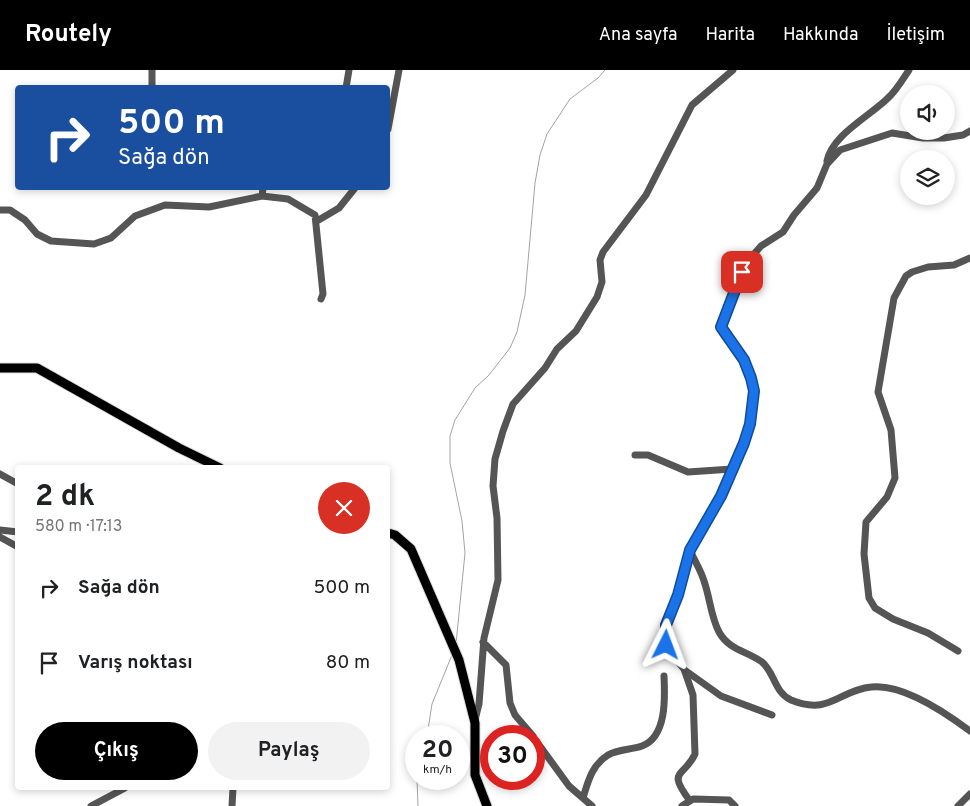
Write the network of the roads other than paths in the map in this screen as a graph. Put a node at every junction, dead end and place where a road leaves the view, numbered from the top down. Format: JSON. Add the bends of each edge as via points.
{"nodes":[{"id":1,"x":152,"y":70,"type":"edge"},
{"id":2,"x":349,"y":70,"type":"edge"},
{"id":3,"x":399,"y":70,"type":"edge"},
{"id":4,"x":734,"y":70,"type":"edge"},
{"id":5,"x":908,"y":70,"type":"edge"},
{"id":6,"x":152,"y":85,"type":"edge"},
{"id":7,"x":346,"y":85,"type":"edge"},
{"id":8,"x":390,"y":118,"type":"edge"},
{"id":9,"x":970,"y":131,"type":"edge"},
{"id":10,"x":827,"y":164,"type":"junction"},
{"id":11,"x":263,"y":190,"type":"edge"},
{"id":12,"x":353,"y":190,"type":"edge"},
{"id":13,"x":262,"y":196,"type":"junction"},
{"id":14,"x":0,"y":210,"type":"edge"},
{"id":15,"x":317,"y":221,"type":"junction"},
{"id":16,"x":970,"y":258,"type":"edge"},
{"id":17,"x":321,"y":300,"type":"dead end"},
{"id":18,"x":0,"y":368,"type":"edge"},
{"id":19,"x":635,"y":455,"type":"dead end"},
{"id":20,"x":214,"y":465,"type":"edge"},
{"id":21,"x":732,"y":469,"type":"junction"},
{"id":22,"x":0,"y":474,"type":"edge"},
{"id":23,"x":15,"y":482,"type":"edge"},
{"id":24,"x":0,"y":530,"type":"edge"},
{"id":25,"x":15,"y":532,"type":"edge"},
{"id":26,"x":390,"y":534,"type":"edge"},
{"id":27,"x":0,"y":536,"type":"edge"},
{"id":28,"x":15,"y":545,"type":"edge"},
{"id":29,"x":690,"y":550,"type":"junction"},
{"id":30,"x":483,"y":642,"type":"junction"},
{"id":31,"x":958,"y":651,"type":"dead end"},
{"id":32,"x":684,"y":669,"type":"junction"},
{"id":33,"x":664,"y":676,"type":"dead end"},
{"id":34,"x":772,"y":715,"type":"dead end"},
{"id":35,"x":475,"y":723,"type":"junction"},
{"id":36,"x":523,"y":725,"type":"edge"},
{"id":37,"x":970,"y":731,"type":"edge"},
{"id":38,"x":545,"y":754,"type":"edge"},
{"id":39,"x":121,"y":790,"type":"edge"},
{"id":40,"x":233,"y":790,"type":"edge"},
{"id":41,"x":970,"y":794,"type":"edge"},
{"id":42,"x":583,"y":798,"type":"junction"},
{"id":43,"x":690,"y":801,"type":"junction"},
{"id":44,"x":91,"y":806,"type":"edge"},
{"id":45,"x":232,"y":806,"type":"edge"},
{"id":46,"x":487,"y":806,"type":"edge"},
{"id":47,"x":592,"y":806,"type":"edge"},
{"id":48,"x":682,"y":806,"type":"edge"},
{"id":49,"x":735,"y":806,"type":"edge"},
{"id":50,"x":958,"y":806,"type":"edge"}],
"edges":[{"from":1,"to":6,"type":"street"},
{"from":2,"to":7,"type":"street"},
{"from":3,"to":8,"type":"street"},
{"from":4,"to":30,"type":"street","via":[[692,105],[646,196],[603,252],[600,260],[602,282],[588,314],[513,404],[495,459],[493,486],[498,580]]},
{"from":5,"to":10,"type":"street","via":[[890,97],[836,142],[829,152]]},
{"from":9,"to":10,"type":"street","via":[[944,138],[886,134],[846,146]]},
{"from":10,"to":21,"type":"street","via":[[820,183],[783,232],[766,241],[748,261],[723,320],[721,327],[744,360],[754,391],[747,437]]},
{"from":11,"to":13,"type":"street"},
{"from":12,"to":15,"type":"street","via":[[339,208]]},
{"from":13,"to":14,"type":"street","via":[[209,207],[165,205],[136,216],[111,238],[94,244],[51,241],[37,234],[10,210]]},
{"from":13,"to":15,"type":"street","via":[[288,199],[311,211]]},
{"from":15,"to":17,"type":"street"},
{"from":16,"to":31,"type":"street","via":[[954,265],[912,272],[906,276],[894,298],[878,392],[891,430],[895,478],[887,497],[866,522],[864,554],[869,598],[875,608]]},
{"from":18,"to":20,"type":"main road","via":[[36,368]]},
{"from":19,"to":21,"type":"street","via":[[648,455],[688,472]]},
{"from":21,"to":29,"type":"street","via":[[721,496]]},
{"from":22,"to":23,"type":"street"},
{"from":24,"to":25,"type":"street"},
{"from":26,"to":35,"type":"main road","via":[[411,549],[459,660]]},
{"from":27,"to":28,"type":"street"},
{"from":29,"to":32,"type":"street","via":[[665,632],[669,651]]},
{"from":29,"to":37,"type":"street","via":[[704,580],[722,637],[731,647],[762,662],[774,677],[778,690],[790,699],[823,705],[859,689],[880,687],[899,691],[939,709]]},
{"from":30,"to":35,"type":"street"},
{"from":30,"to":36,"type":"street","via":[[506,665],[510,703]]},
{"from":32,"to":34,"type":"street","via":[[721,696]]},
{"from":32,"to":43,"type":"street","via":[[694,696],[696,742],[695,754],[678,774],[678,781]]},
{"from":33,"to":42,"type":"street","via":[[664,709],[653,739],[642,746],[604,758],[591,773]]},
{"from":35,"to":46,"type":"main road","via":[[474,775]]},
{"from":38,"to":42,"type":"street","via":[[568,786]]},
{"from":39,"to":44,"type":"street"},
{"from":40,"to":45,"type":"street"},
{"from":41,"to":50,"type":"street"},
{"from":42,"to":47,"type":"street"},
{"from":43,"to":48,"type":"street"},
{"from":43,"to":49,"type":"street","via":[[729,800]]}]}
